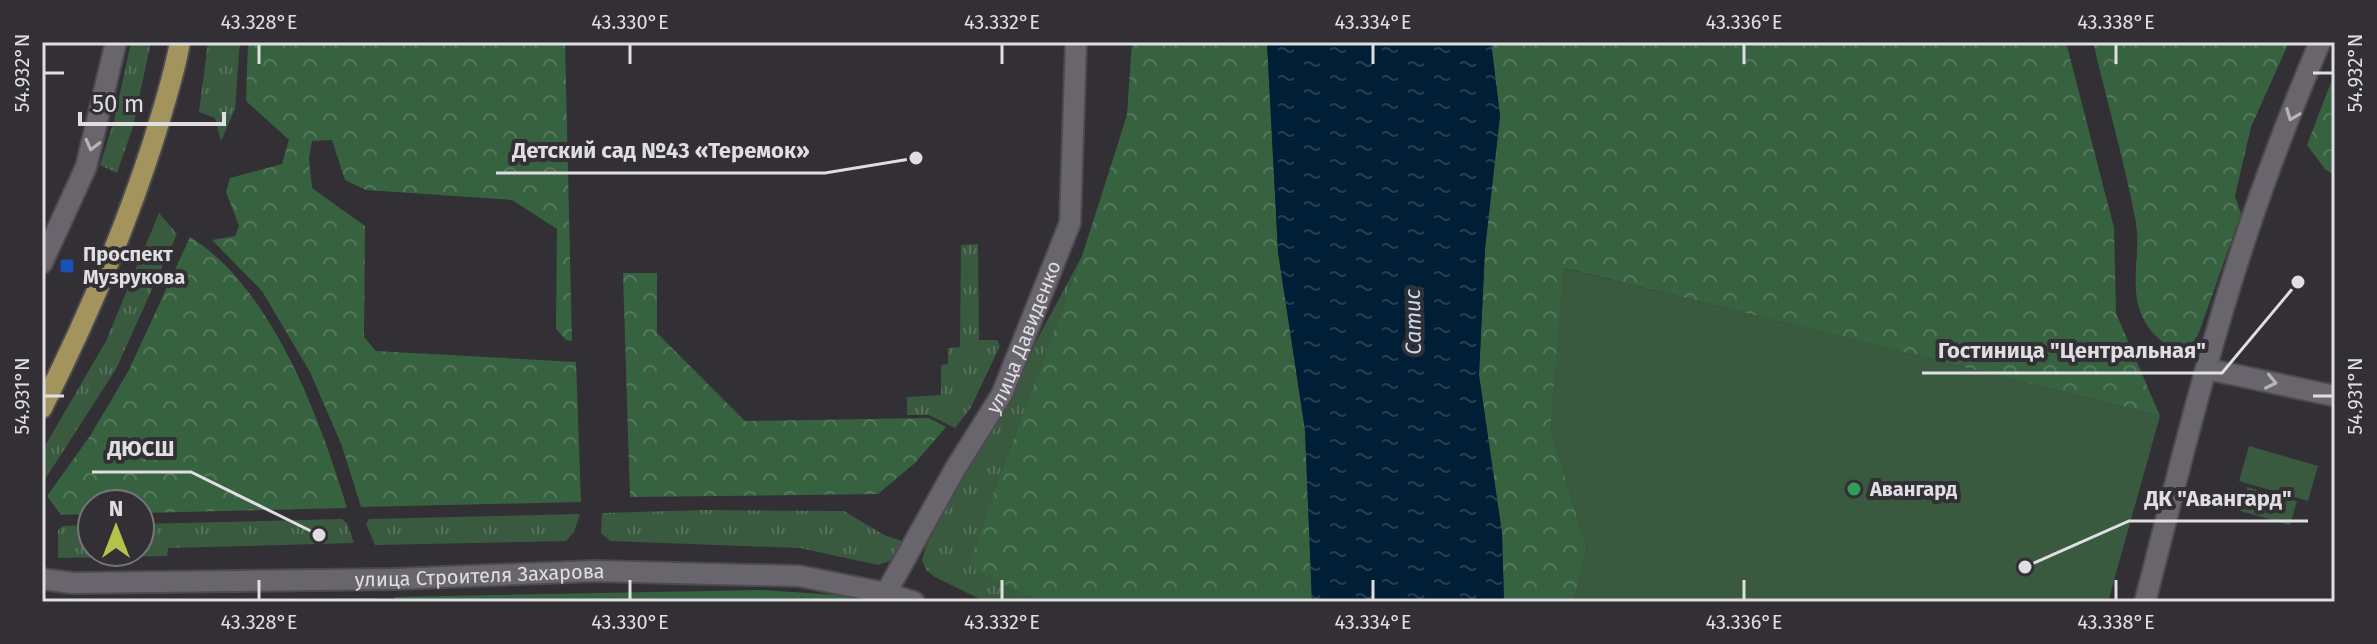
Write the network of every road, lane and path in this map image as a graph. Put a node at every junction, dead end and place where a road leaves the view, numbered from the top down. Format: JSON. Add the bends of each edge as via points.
{"nodes":[{"id":1,"x":116,"y":42,"type":"edge"},
{"id":2,"x":180,"y":42,"type":"edge"},
{"id":3,"x":1076,"y":42,"type":"edge"},
{"id":4,"x":2320,"y":42,"type":"edge"},
{"id":5,"x":42,"y":263,"type":"edge"},
{"id":6,"x":2207,"y":369,"type":"junction"},
{"id":7,"x":2335,"y":396,"type":"edge"},
{"id":8,"x":42,"y":408,"type":"edge"},
{"id":9,"x":42,"y":579,"type":"edge"},
{"id":10,"x":881,"y":598,"type":"edge"},
{"id":11,"x":914,"y":602,"type":"edge"},
{"id":12,"x":2145,"y":602,"type":"edge"}],
"edges":[{"from":1,"to":5,"type":"street","one_way":true,"via":[[86,167]]},
{"from":2,"to":8,"type":"main road","via":[[137,194],[85,323]]},
{"from":3,"to":10,"type":"street","name":"улица Давиденко","via":[[1070,223],[1002,394]]},
{"from":4,"to":6,"type":"street","one_way":true,"via":[[2256,208]]},
{"from":6,"to":7,"type":"street","one_way":true},
{"from":6,"to":12,"type":"street"},
{"from":9,"to":10,"type":"street","name":"улица Строителя Захарова","via":[[73,583],[609,572],[799,576]]},
{"from":10,"to":11,"type":"street","name":"улица Строителя Захарова"}]}
